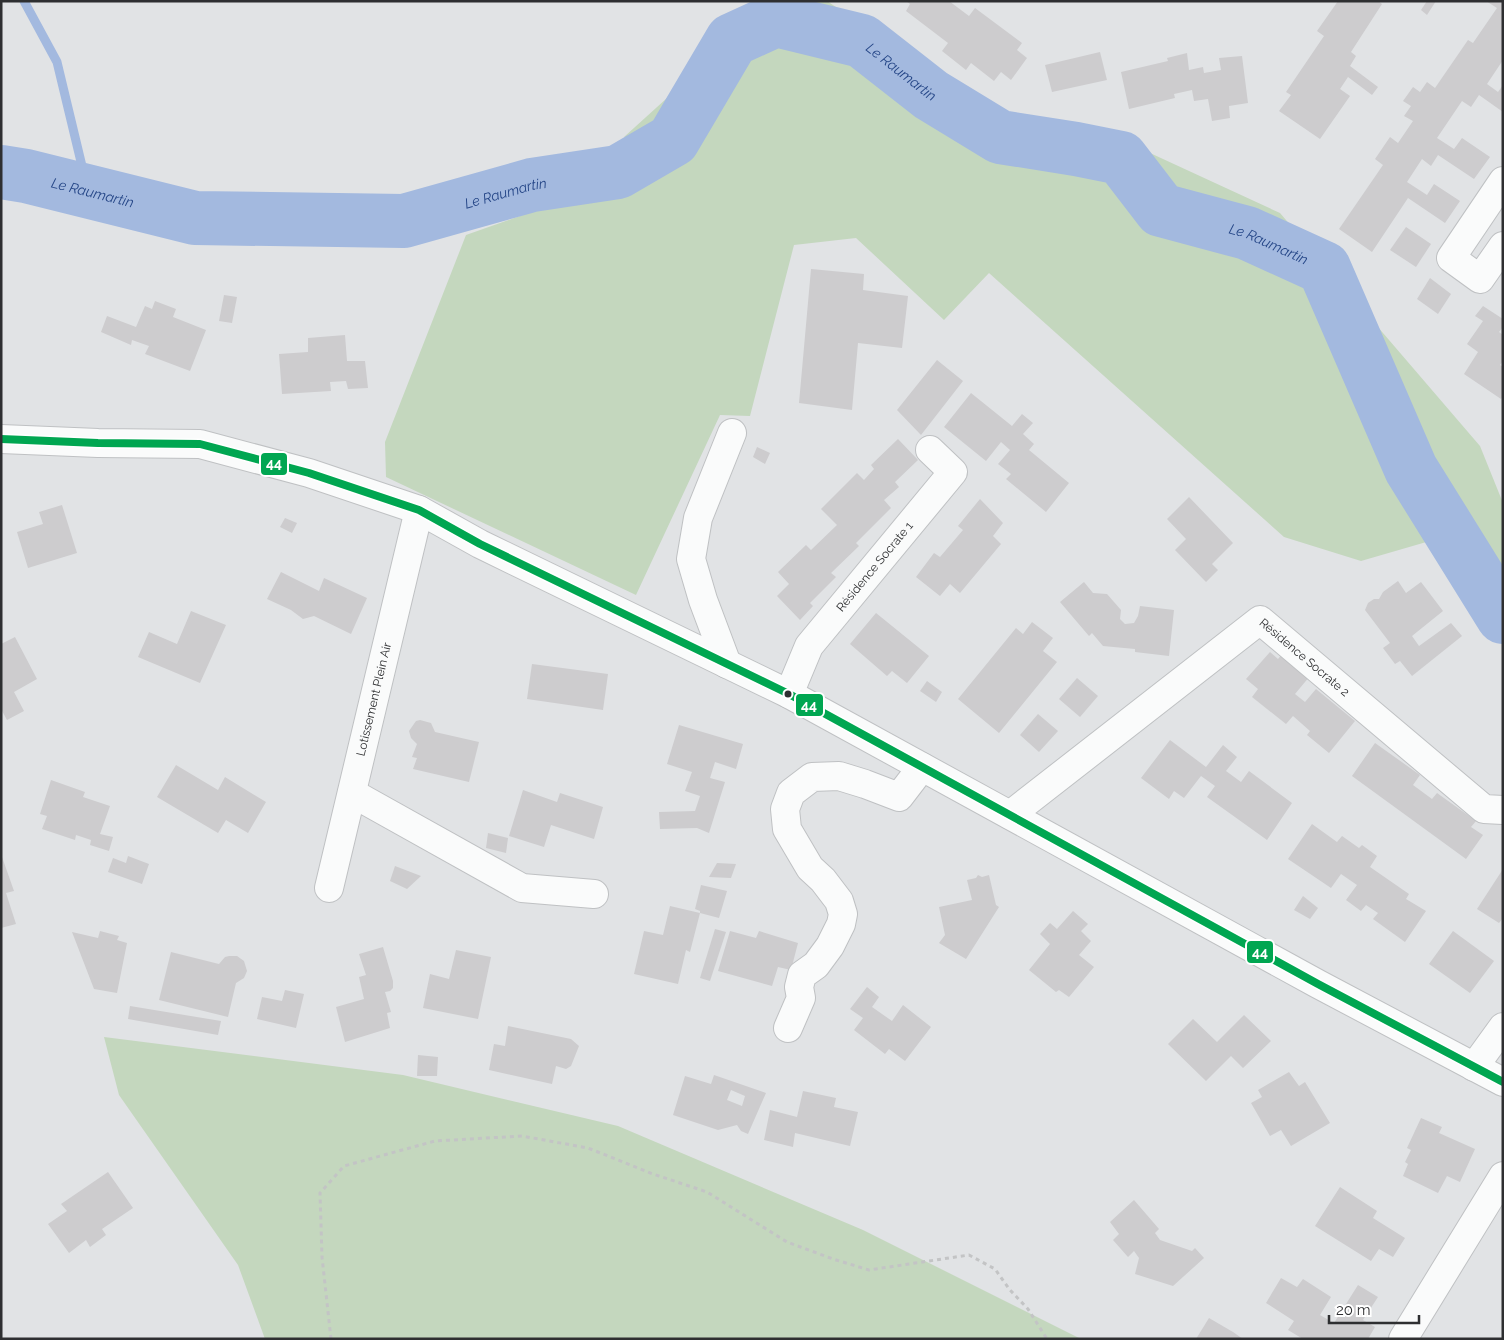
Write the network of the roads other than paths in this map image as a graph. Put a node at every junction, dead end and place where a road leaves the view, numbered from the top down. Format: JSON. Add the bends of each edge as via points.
{"nodes":[{"id":1,"x":1503,"y":181,"type":"edge"},
{"id":2,"x":1503,"y":246,"type":"edge"},
{"id":3,"x":732,"y":432,"type":"dead end"},
{"id":4,"x":1,"y":439,"type":"edge"},
{"id":5,"x":930,"y":450,"type":"dead end"},
{"id":6,"x":420,"y":510,"type":"junction"},
{"id":7,"x":727,"y":664,"type":"junction"},
{"id":8,"x":789,"y":694,"type":"junction"},
{"id":9,"x":922,"y":767,"type":"junction"},
{"id":10,"x":352,"y":793,"type":"junction"},
{"id":11,"x":1503,"y":810,"type":"edge"},
{"id":12,"x":1010,"y":815,"type":"junction"},
{"id":13,"x":329,"y":888,"type":"dead end"},
{"id":14,"x":594,"y":894,"type":"dead end"},
{"id":15,"x":788,"y":1028,"type":"dead end"},
{"id":16,"x":1503,"y":1028,"type":"edge"},
{"id":17,"x":1474,"y":1067,"type":"junction"},
{"id":18,"x":1503,"y":1082,"type":"edge"},
{"id":19,"x":1503,"y":1176,"type":"edge"},
{"id":20,"x":1404,"y":1339,"type":"edge"}],
"edges":[{"from":1,"to":2,"type":"street","via":[[1451,258],[1480,279]]},
{"from":3,"to":7,"type":"street","via":[[698,518],[691,559]]},
{"from":4,"to":6,"type":"street","via":[[200,444],[309,473]]},
{"from":5,"to":8,"type":"street","name":"Résidence Socrate 1","via":[[953,472],[809,646]]},
{"from":6,"to":7,"type":"street","via":[[480,544]]},
{"from":6,"to":10,"type":"street","name":"Lotissement Plein Air"},
{"from":7,"to":8,"type":"street"},
{"from":8,"to":9,"type":"street"},
{"from":9,"to":12,"type":"street"},
{"from":9,"to":15,"type":"street","via":[[899,798],[839,776],[812,777],[791,793],[785,809],[787,829],[810,868],[839,901],[843,914],[830,946],[816,965],[802,975],[801,998]]},
{"from":10,"to":13,"type":"street","name":"Lotissement Plein Air"},
{"from":10,"to":14,"type":"street","via":[[522,888]]},
{"from":11,"to":12,"type":"street","name":"Résidence Socrate 2","via":[[1484,809],[1260,620]]},
{"from":12,"to":17,"type":"street"},
{"from":16,"to":17,"type":"street"},
{"from":17,"to":18,"type":"street"},
{"from":19,"to":20,"type":"street"}]}
